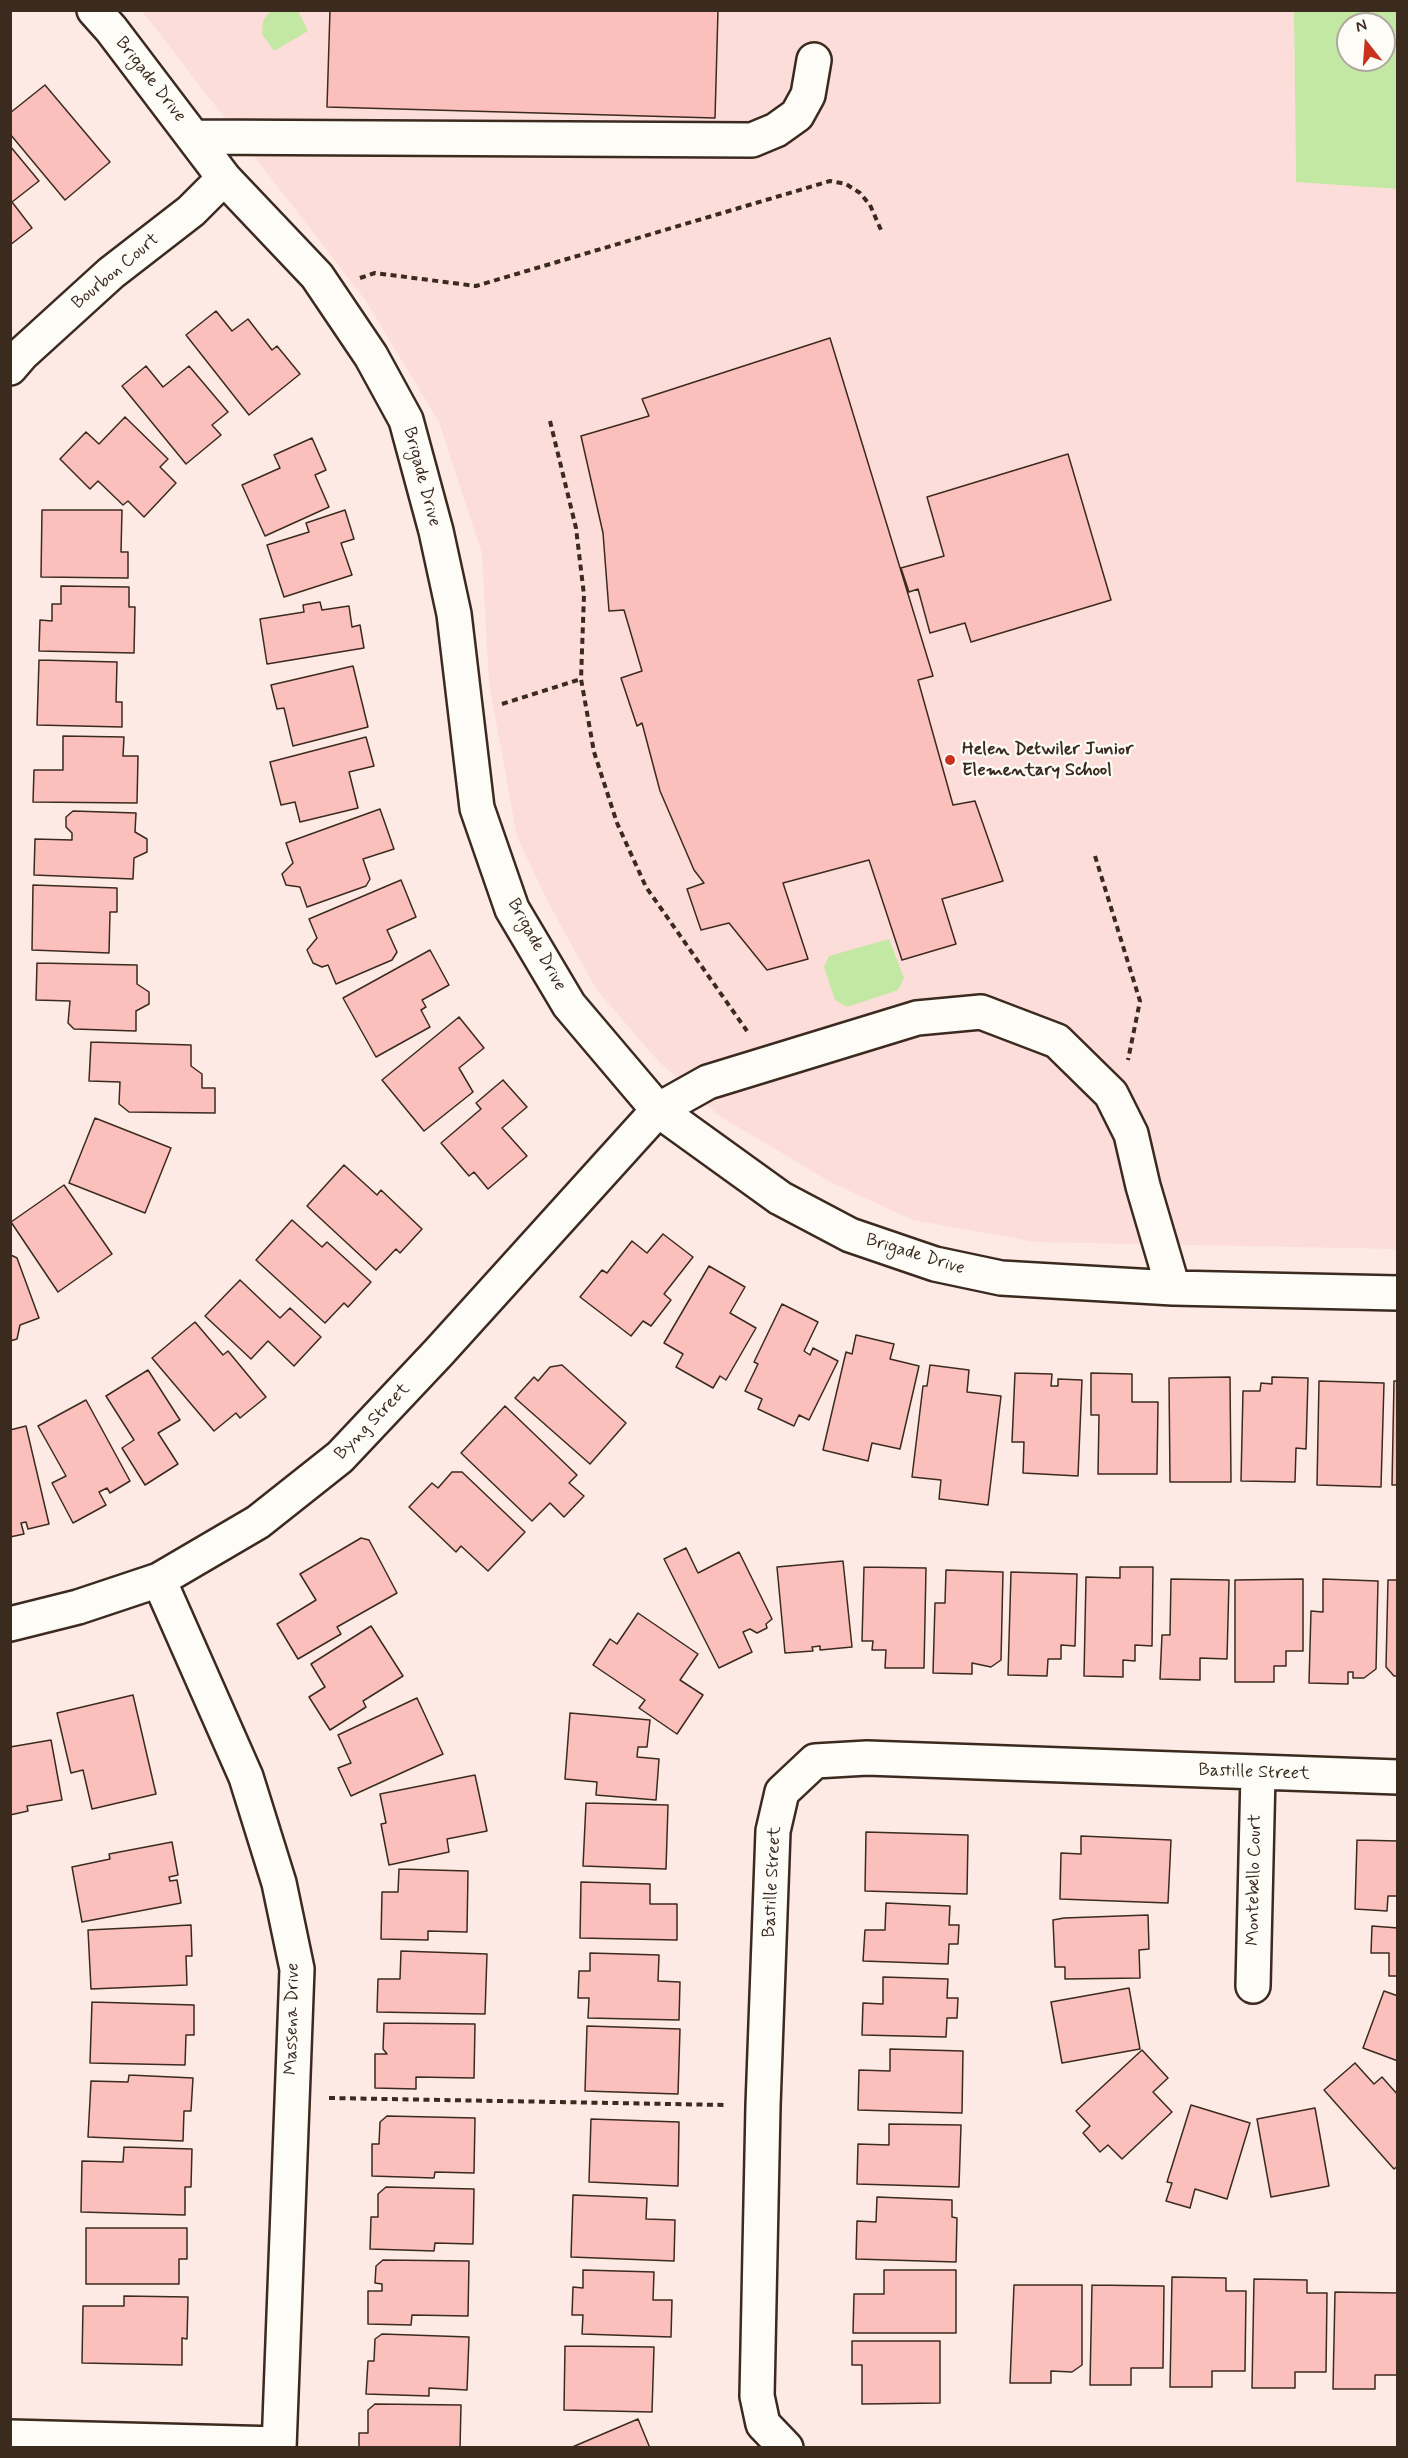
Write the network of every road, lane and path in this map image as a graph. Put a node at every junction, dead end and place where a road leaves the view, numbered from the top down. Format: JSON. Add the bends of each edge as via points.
{"nodes":[{"id":1,"x":93,"y":10,"type":"edge"},
{"id":2,"x":814,"y":60,"type":"dead end"},
{"id":3,"x":194,"y":137,"type":"junction"},
{"id":4,"x":224,"y":178,"type":"junction"},
{"id":5,"x":880,"y":230,"type":"dead end"},
{"id":6,"x":325,"y":289,"type":"junction"},
{"id":7,"x":10,"y":368,"type":"edge"},
{"id":8,"x":550,"y":421,"type":"dead end"},
{"id":9,"x":581,"y":679,"type":"junction"},
{"id":10,"x":467,"y":715,"type":"junction"},
{"id":11,"x":1095,"y":856,"type":"dead end"},
{"id":12,"x":769,"y":1062,"type":"junction"},
{"id":13,"x":1111,"y":1094,"type":"junction"},
{"id":14,"x":658,"y":1110,"type":"junction"},
{"id":15,"x":1173,"y":1288,"type":"junction"},
{"id":16,"x":1398,"y":1293,"type":"edge"},
{"id":17,"x":159,"y":1580,"type":"junction"},
{"id":18,"x":10,"y":1624,"type":"edge"},
{"id":19,"x":1258,"y":1774,"type":"junction"},
{"id":20,"x":1398,"y":1777,"type":"edge"},
{"id":21,"x":1253,"y":1986,"type":"dead end"},
{"id":22,"x":291,"y":2097,"type":"junction"},
{"id":23,"x":763,"y":2106,"type":"junction"},
{"id":24,"x":10,"y":2437,"type":"edge"},
{"id":25,"x":279,"y":2446,"type":"edge"},
{"id":26,"x":786,"y":2448,"type":"edge"}],
"edges":[{"from":1,"to":3,"type":"street","name":"Brigade Drive"},
{"from":2,"to":3,"type":"street","via":[[808,94],[797,115],[752,140]]},
{"from":3,"to":4,"type":"street","name":"Brigade Drive"},
{"from":4,"to":6,"type":"street","name":"Brigade Drive"},
{"from":4,"to":7,"type":"street","name":"Bourbon Court","via":[[191,211],[111,273]]},
{"from":5,"to":6,"type":"path","via":[[870,205],[860,193],[846,184],[830,181],[476,286],[375,273]]},
{"from":6,"to":10,"type":"street","name":"Brigade Drive","via":[[371,357],[406,420],[454,614]]},
{"from":8,"to":9,"type":"path","via":[[576,528],[584,595]]},
{"from":9,"to":10,"type":"path"},
{"from":9,"to":12,"type":"path","via":[[594,752],[617,823],[646,887]]},
{"from":10,"to":14,"type":"street","name":"Brigade Drive","via":[[477,808],[512,909],[568,1005]]},
{"from":11,"to":13,"type":"path","via":[[1140,1001],[1124,1079]]},
{"from":12,"to":13,"type":"street","name":"Byng Street","via":[[917,1018],[981,1012],[1057,1041]]},
{"from":12,"to":14,"type":"street","name":"Byng Street","via":[[708,1082]]},
{"from":13,"to":15,"type":"street","name":"Byng Street","via":[[1131,1134]]},
{"from":14,"to":15,"type":"street","name":"Brigade Drive","via":[[780,1198],[850,1235],[935,1264],[1001,1278]]},
{"from":14,"to":17,"type":"street","name":"Byng Street","via":[[340,1457],[258,1522]]},
{"from":15,"to":16,"type":"street","name":"Brigade Drive"},
{"from":17,"to":18,"type":"street","name":"Byng Street"},
{"from":17,"to":22,"type":"street","name":"Massena Drive","via":[[246,1777],[279,1883],[297,1969]]},
{"from":19,"to":20,"type":"street","name":"Bastille Street"},
{"from":19,"to":21,"type":"street","name":"Montebello Court"},
{"from":19,"to":23,"type":"street","name":"Bastille Street","via":[[867,1758],[815,1761],[782,1792],[773,1831]]},
{"from":22,"to":23,"type":"path"},
{"from":22,"to":25,"type":"street","name":"Massena Drive"},
{"from":23,"to":26,"type":"street","name":"Bastille Street","via":[[756,2396],[763,2424]]},
{"from":24,"to":25,"type":"street"}]}
